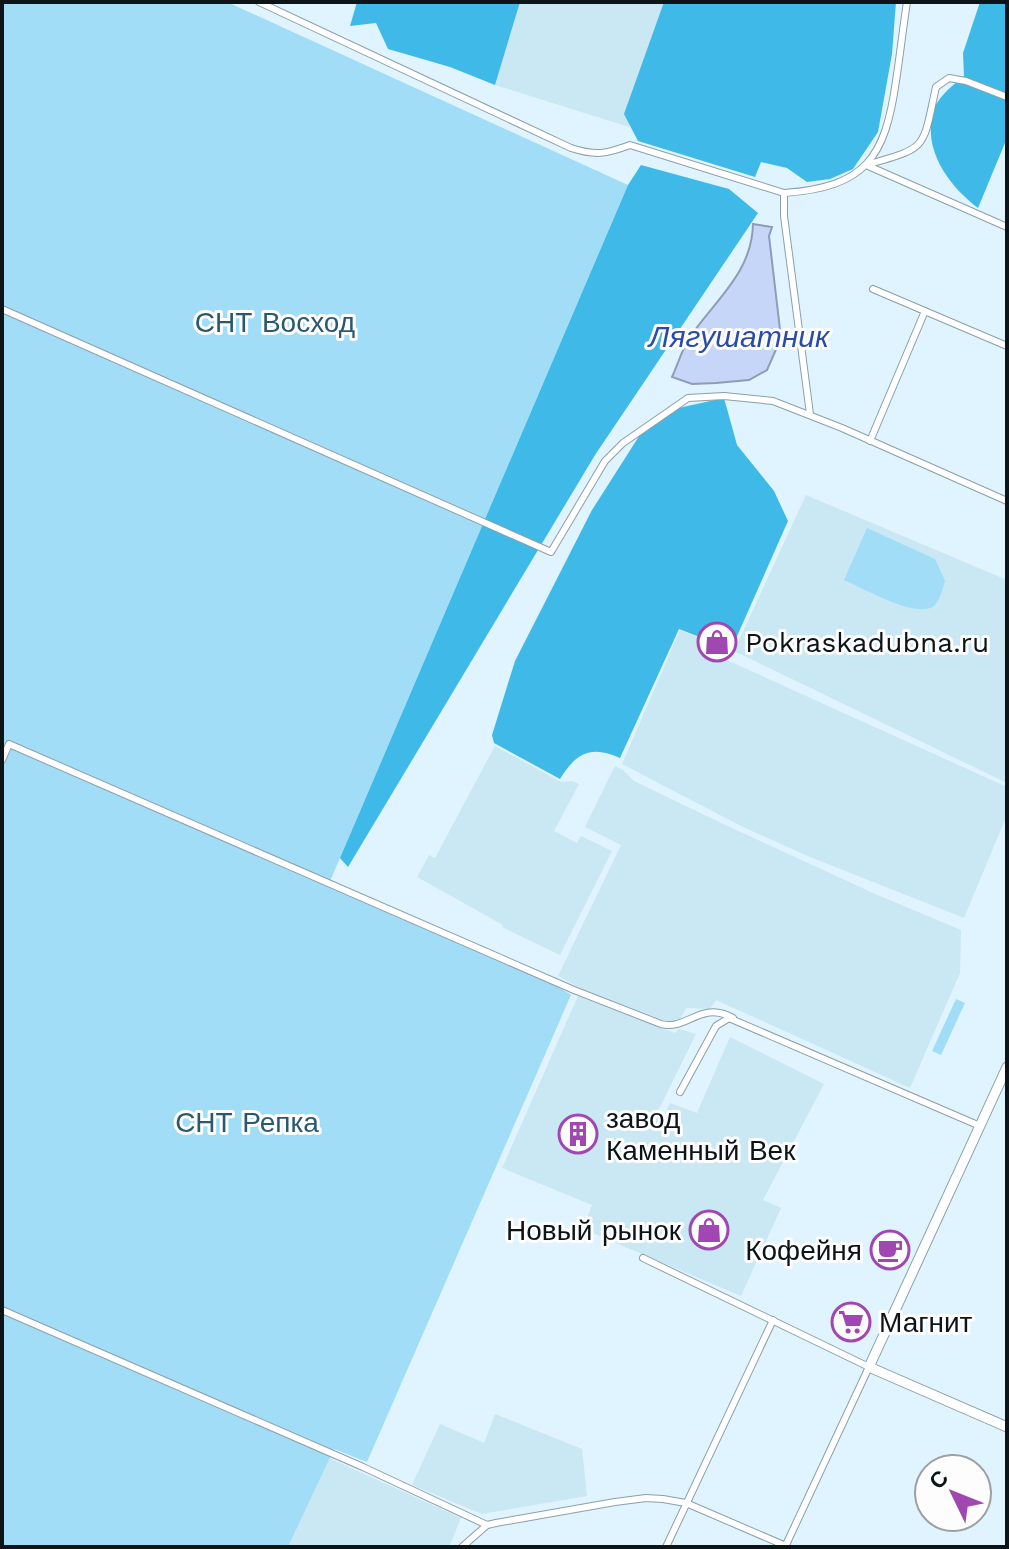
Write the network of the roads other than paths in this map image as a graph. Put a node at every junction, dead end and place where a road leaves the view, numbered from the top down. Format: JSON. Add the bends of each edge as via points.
{"nodes":[{"id":1,"x":259,"y":2,"type":"edge"},
{"id":2,"x":907,"y":2,"type":"edge"},
{"id":3,"x":1007,"y":97,"type":"edge"},
{"id":4,"x":866,"y":165,"type":"junction"},
{"id":5,"x":784,"y":193,"type":"junction"},
{"id":6,"x":1007,"y":227,"type":"edge"},
{"id":7,"x":873,"y":289,"type":"dead end"},
{"id":8,"x":2,"y":309,"type":"edge"},
{"id":9,"x":925,"y":311,"type":"junction"},
{"id":10,"x":1007,"y":346,"type":"edge"},
{"id":11,"x":810,"y":414,"type":"junction"},
{"id":12,"x":870,"y":441,"type":"junction"},
{"id":13,"x":1007,"y":501,"type":"edge"},
{"id":14,"x":2,"y":760,"type":"edge"},
{"id":15,"x":733,"y":1018,"type":"junction"},
{"id":16,"x":1007,"y":1067,"type":"edge"},
{"id":17,"x":680,"y":1092,"type":"dead end"},
{"id":18,"x":980,"y":1126,"type":"junction"},
{"id":19,"x":643,"y":1258,"type":"dead end"},
{"id":20,"x":2,"y":1310,"type":"edge"},
{"id":21,"x":773,"y":1320,"type":"junction"},
{"id":22,"x":869,"y":1367,"type":"junction"},
{"id":23,"x":1007,"y":1427,"type":"edge"},
{"id":24,"x":686,"y":1503,"type":"junction"},
{"id":25,"x":487,"y":1525,"type":"junction"},
{"id":26,"x":462,"y":1547,"type":"edge"},
{"id":27,"x":666,"y":1547,"type":"edge"},
{"id":28,"x":786,"y":1547,"type":"edge"}],
"edges":[{"from":1,"to":5,"type":"street","via":[[571,148],[606,154],[630,145]]},
{"from":2,"to":4,"type":"street","via":[[891,118],[881,146]]},
{"from":3,"to":4,"type":"street","via":[[949,78],[936,87],[924,139],[911,152]]},
{"from":4,"to":5,"type":"street","via":[[822,187]]},
{"from":4,"to":6,"type":"street"},
{"from":5,"to":11,"type":"street"},
{"from":7,"to":9,"type":"street"},
{"from":8,"to":11,"type":"street","via":[[551,552],[605,461],[688,398],[749,397]]},
{"from":9,"to":10,"type":"street"},
{"from":9,"to":12,"type":"street"},
{"from":11,"to":12,"type":"street"},
{"from":12,"to":13,"type":"street"},
{"from":14,"to":15,"type":"street","via":[[9,744],[661,1024],[672,1026],[697,1014],[722,1012]]},
{"from":15,"to":17,"type":"street","via":[[716,1026]]},
{"from":15,"to":18,"type":"street"},
{"from":16,"to":18,"type":"main road"},
{"from":18,"to":22,"type":"main road"},
{"from":19,"to":21,"type":"street"},
{"from":20,"to":25,"type":"street"},
{"from":21,"to":22,"type":"street"},
{"from":21,"to":24,"type":"street"},
{"from":22,"to":23,"type":"main road"},
{"from":22,"to":28,"type":"street"},
{"from":24,"to":25,"type":"street","via":[[646,1498]]},
{"from":24,"to":27,"type":"street"},
{"from":24,"to":28,"type":"street"},
{"from":25,"to":26,"type":"street"}]}
